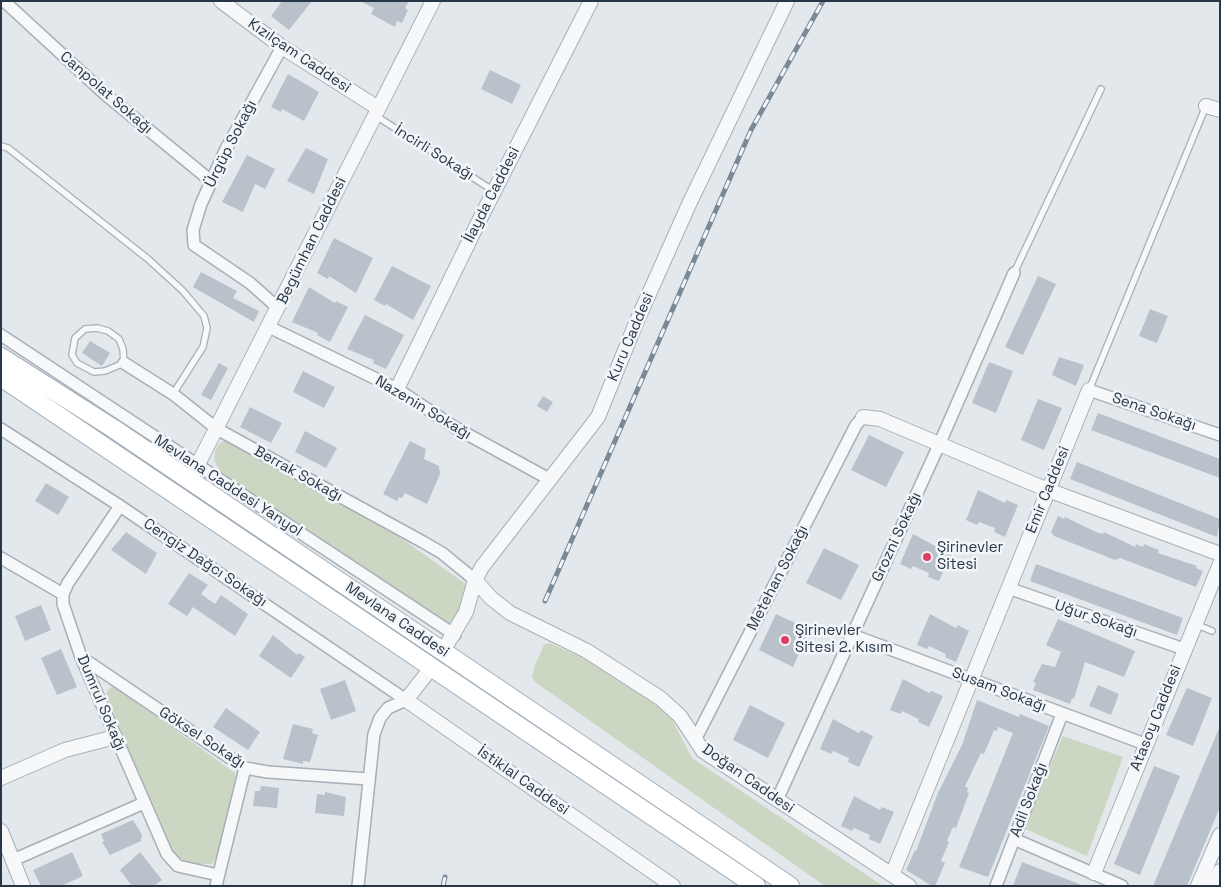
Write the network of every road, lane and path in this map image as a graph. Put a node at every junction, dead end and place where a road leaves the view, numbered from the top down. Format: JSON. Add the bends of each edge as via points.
{"nodes":[{"id":1,"x":4,"y":1,"type":"edge"},
{"id":2,"x":221,"y":1,"type":"edge"},
{"id":3,"x":433,"y":1,"type":"edge"},
{"id":4,"x":590,"y":1,"type":"edge"},
{"id":5,"x":787,"y":1,"type":"edge"},
{"id":6,"x":282,"y":47,"type":"junction"},
{"id":7,"x":1100,"y":89,"type":"dead end"},
{"id":8,"x":1213,"y":108,"type":"edge"},
{"id":9,"x":376,"y":112,"type":"junction"},
{"id":10,"x":1,"y":146,"type":"edge"},
{"id":11,"x":211,"y":181,"type":"junction"},
{"id":12,"x":494,"y":191,"type":"junction"},
{"id":13,"x":1014,"y":273,"type":"joint"},
{"id":14,"x":278,"y":308,"type":"junction"},
{"id":15,"x":269,"y":327,"type":"junction"},
{"id":16,"x":1,"y":336,"type":"edge"},
{"id":17,"x":1,"y":357,"type":"edge"},
{"id":18,"x":124,"y":363,"type":"junction"},
{"id":19,"x":1,"y":377,"type":"edge"},
{"id":20,"x":397,"y":389,"type":"junction"},
{"id":21,"x":1089,"y":390,"type":"junction"},
{"id":22,"x":173,"y":394,"type":"junction"},
{"id":23,"x":863,"y":417,"type":"joint"},
{"id":24,"x":1,"y":429,"type":"edge"},
{"id":25,"x":217,"y":429,"type":"junction"},
{"id":26,"x":1220,"y":435,"type":"edge"},
{"id":27,"x":939,"y":445,"type":"junction"},
{"id":28,"x":194,"y":473,"type":"junction"},
{"id":29,"x":549,"y":479,"type":"junction"},
{"id":30,"x":1048,"y":490,"type":"junction"},
{"id":31,"x":120,"y":506,"type":"junction"},
{"id":32,"x":1220,"y":554,"type":"edge"},
{"id":33,"x":1,"y":558,"type":"edge"},
{"id":34,"x":1220,"y":564,"type":"edge"},
{"id":35,"x":475,"y":580,"type":"junction"},
{"id":36,"x":1008,"y":588,"type":"junction"},
{"id":37,"x":63,"y":594,"type":"junction"},
{"id":38,"x":1195,"y":624,"type":"junction"},
{"id":39,"x":1212,"y":631,"type":"dead end"},
{"id":40,"x":454,"y":635,"type":"junction"},
{"id":41,"x":852,"y":635,"type":"junction"},
{"id":42,"x":1184,"y":650,"type":"junction"},
{"id":43,"x":443,"y":651,"type":"junction"},
{"id":44,"x":81,"y":657,"type":"junction"},
{"id":45,"x":432,"y":667,"type":"junction"},
{"id":46,"x":972,"y":680,"type":"junction"},
{"id":47,"x":406,"y":700,"type":"junction"},
{"id":48,"x":1062,"y":714,"type":"junction"},
{"id":49,"x":116,"y":737,"type":"junction"},
{"id":50,"x":695,"y":740,"type":"junction"},
{"id":51,"x":1146,"y":744,"type":"junction"},
{"id":52,"x":245,"y":768,"type":"junction"},
{"id":53,"x":1,"y":778,"type":"edge"},
{"id":54,"x":368,"y":779,"type":"junction"},
{"id":55,"x":777,"y":800,"type":"junction"},
{"id":56,"x":144,"y":803,"type":"junction"},
{"id":57,"x":1,"y":831,"type":"edge"},
{"id":58,"x":1220,"y":835,"type":"edge"},
{"id":59,"x":1014,"y":839,"type":"junction"},
{"id":60,"x":13,"y":860,"type":"junction"},
{"id":61,"x":1220,"y":871,"type":"edge"},
{"id":62,"x":1094,"y":873,"type":"junction"},
{"id":63,"x":892,"y":875,"type":"junction"},
{"id":64,"x":217,"y":880,"type":"edge"},
{"id":65,"x":23,"y":886,"type":"edge"},
{"id":66,"x":358,"y":886,"type":"edge"},
{"id":67,"x":673,"y":886,"type":"edge"},
{"id":68,"x":756,"y":886,"type":"edge"},
{"id":69,"x":790,"y":886,"type":"edge"},
{"id":70,"x":909,"y":886,"type":"edge"},
{"id":71,"x":996,"y":886,"type":"edge"},
{"id":72,"x":1122,"y":886,"type":"edge"},
{"id":73,"x":1198,"y":886,"type":"edge"},
{"id":74,"x":1213,"y":886,"type":"edge"}],
"edges":[{"from":1,"to":11,"type":"street","name":"Canpolat Sokağı","via":[[106,94]]},
{"from":2,"to":6,"type":"street","name":"Kızılçam Caddesi"},
{"from":3,"to":9,"type":"street","name":"Begümhan Caddesi"},
{"from":4,"to":12,"type":"street","name":"İlayda Caddesi"},
{"from":5,"to":29,"type":"street","name":"Kuru Caddesi","via":[[690,202],[598,417]]},
{"from":6,"to":9,"type":"street","name":"Kızılçam Caddesi"},
{"from":6,"to":11,"type":"street","name":"Ürgüp Sokağı"},
{"from":7,"to":13,"type":"lane"},
{"from":8,"to":21,"type":"lane","name":"Emir Caddesi"},
{"from":9,"to":12,"type":"lane","name":"İncirli Sokağı"},
{"from":9,"to":14,"type":"street","name":"Begümhan Caddesi"},
{"from":10,"to":22,"type":"lane","via":[[8,148],[148,259],[183,291],[204,316],[207,328],[203,347]]},
{"from":11,"to":14,"type":"street","name":"Ürgüp Sokağı","via":[[195,219],[194,245],[250,283]]},
{"from":12,"to":20,"type":"street","name":"İlayda Caddesi"},
{"from":13,"to":27,"type":"street","name":"Grozni Sokağı"},
{"from":14,"to":15,"type":"street","name":"Begümhan Caddesi"},
{"from":15,"to":20,"type":"street","name":"Nazenin Sokağı"},
{"from":15,"to":25,"type":"street","name":"Begümhan Caddesi"},
{"from":16,"to":28,"type":"street","name":"Mevlana Caddesi Yanyol"},
{"from":17,"to":28,"type":"main road","name":"Mevlana Caddesi"},
{"from":18,"to":18,"type":"lane","via":[[118,338],[108,331],[85,329],[72,346],[72,355],[86,369],[105,371]]},
{"from":18,"to":22,"type":"street","name":"Berrak Sokağı"},
{"from":19,"to":45,"type":"main road","name":"Mevlana Caddesi"},
{"from":20,"to":29,"type":"street","name":"Nazenin Sokağı","via":[[456,428]]},
{"from":21,"to":26,"type":"street","name":"Sena Sokağı"},
{"from":21,"to":30,"type":"street","name":"Emir Caddesi"},
{"from":22,"to":25,"type":"street","name":"Berrak Sokağı"},
{"from":23,"to":27,"type":"street","via":[[880,419]]},
{"from":23,"to":50,"type":"street","name":"Metehan Sokağı","via":[[856,425]]},
{"from":24,"to":31,"type":"street","name":"Cengiz Dağcı Sokağı"},
{"from":25,"to":28,"type":"street","name":"Begümhan Caddesi"},
{"from":25,"to":35,"type":"street","name":"Berrak Sokağı","via":[[442,553]]},
{"from":27,"to":30,"type":"street"},
{"from":27,"to":41,"type":"street","name":"Grozni Sokağı"},
{"from":28,"to":40,"type":"street","name":"Mevlana Caddesi Yanyol"},
{"from":28,"to":43,"type":"main road","name":"Mevlana Caddesi"},
{"from":29,"to":35,"type":"street","name":"Kuru Caddesi","via":[[489,555]]},
{"from":30,"to":32,"type":"street"},
{"from":30,"to":36,"type":"street","name":"Emir Caddesi"},
{"from":31,"to":37,"type":"street"},
{"from":31,"to":47,"type":"street","name":"Cengiz Dağcı Sokağı"},
{"from":33,"to":37,"type":"street"},
{"from":34,"to":38,"type":"street","name":"Atasoy Caddesi"},
{"from":35,"to":40,"type":"street","name":"Kuru Caddesi","via":[[466,612]]},
{"from":35,"to":50,"type":"street","name":"Doğan Caddesi","via":[[510,613],[587,651],[660,698],[680,716]]},
{"from":36,"to":42,"type":"street","name":"Uğur Sokağı"},
{"from":36,"to":46,"type":"street","name":"Emir Caddesi"},
{"from":37,"to":44,"type":"street","name":"Dumrul Sokağı","via":[[66,617]]},
{"from":38,"to":39,"type":"lane"},
{"from":38,"to":42,"type":"street","name":"Atasoy Caddesi"},
{"from":40,"to":43,"type":"street","name":"Kuru Caddesi"},
{"from":41,"to":46,"type":"street","name":"Susam Sokağı"},
{"from":41,"to":55,"type":"street","name":"Grozni Sokağı"},
{"from":42,"to":51,"type":"street","name":"Atasoy Caddesi"},
{"from":43,"to":69,"type":"main road","name":"Mevlana Caddesi"},
{"from":44,"to":49,"type":"street","name":"Dumrul Sokağı"},
{"from":44,"to":52,"type":"street","name":"Göksel Sokağı"},
{"from":45,"to":47,"type":"street"},
{"from":45,"to":68,"type":"main road","name":"Mevlana Caddesi"},
{"from":46,"to":48,"type":"street","name":"Susam Sokağı"},
{"from":46,"to":63,"type":"street","name":"Emir Caddesi"},
{"from":47,"to":54,"type":"street","via":[[388,708],[380,718],[374,734]]},
{"from":47,"to":67,"type":"street","name":"İstiklal Caddesi"},
{"from":48,"to":51,"type":"street","name":"Susam Sokağı"},
{"from":48,"to":59,"type":"street","name":"Adil Sokağı"},
{"from":49,"to":53,"type":"street","via":[[65,750]]},
{"from":49,"to":56,"type":"street","name":"Dumrul Sokağı"},
{"from":50,"to":55,"type":"street","name":"Doğan Caddesi","via":[[703,751]]},
{"from":51,"to":62,"type":"street","name":"Atasoy Caddesi"},
{"from":52,"to":54,"type":"street","name":"Göksel Sokağı"},
{"from":52,"to":64,"type":"street"},
{"from":54,"to":66,"type":"street"},
{"from":55,"to":63,"type":"street","name":"Doğan Caddesi"},
{"from":56,"to":60,"type":"street"},
{"from":56,"to":64,"type":"street","name":"Dumrul Sokağı","via":[[172,860]]},
{"from":57,"to":60,"type":"street"},
{"from":58,"to":73,"type":"street"},
{"from":59,"to":62,"type":"street"},
{"from":59,"to":71,"type":"street","name":"Adil Sokağı"},
{"from":60,"to":65,"type":"street"},
{"from":61,"to":74,"type":"street"},
{"from":62,"to":72,"type":"street"},
{"from":63,"to":70,"type":"street","name":"Doğan Caddesi"}]}
